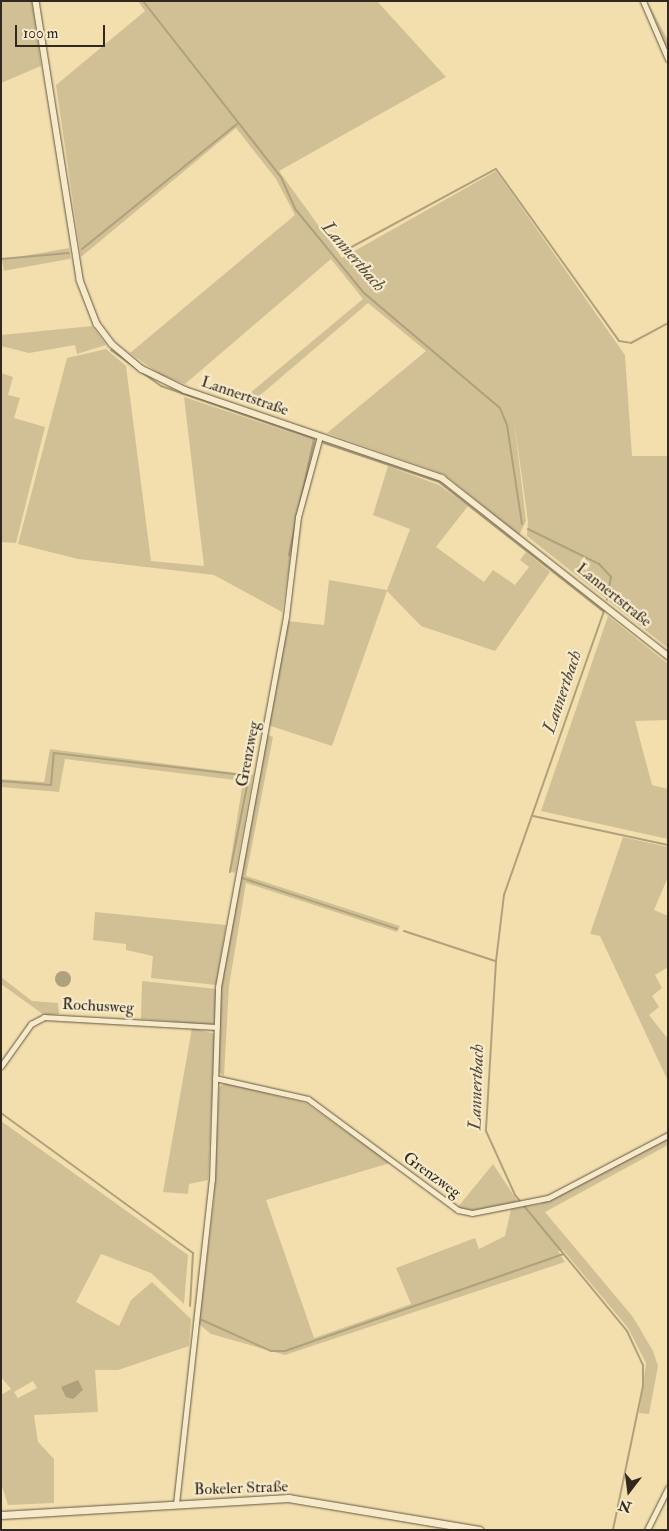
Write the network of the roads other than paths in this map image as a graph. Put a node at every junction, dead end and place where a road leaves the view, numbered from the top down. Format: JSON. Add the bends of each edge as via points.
{"nodes":[{"id":1,"x":36,"y":1,"type":"edge"},
{"id":2,"x":643,"y":1,"type":"edge"},
{"id":3,"x":668,"y":59,"type":"edge"},
{"id":4,"x":320,"y":436,"type":"junction"},
{"id":5,"x":668,"y":656,"type":"edge"},
{"id":6,"x":217,"y":1027,"type":"junction"},
{"id":7,"x":1,"y":1066,"type":"edge"},
{"id":8,"x":216,"y":1078,"type":"junction"},
{"id":9,"x":668,"y":1135,"type":"edge"},
{"id":10,"x":668,"y":1488,"type":"edge"},
{"id":11,"x":176,"y":1504,"type":"junction"},
{"id":12,"x":1,"y":1516,"type":"edge"},
{"id":13,"x":479,"y":1530,"type":"edge"},
{"id":14,"x":647,"y":1530,"type":"edge"}],
"edges":[{"from":1,"to":4,"type":"street","name":"Lannertstraße","via":[[80,280],[97,324],[126,357],[158,378]]},
{"from":2,"to":3,"type":"street"},
{"from":4,"to":5,"type":"street","name":"Lannertstraße","via":[[455,486]]},
{"from":4,"to":6,"type":"street","name":"Grenzweg","via":[[298,517],[288,608],[218,988]]},
{"from":6,"to":7,"type":"street","name":"Rochusweg","via":[[44,1017],[31,1024]]},
{"from":6,"to":8,"type":"street","name":"Grenzweg"},
{"from":8,"to":9,"type":"street","name":"Grenzweg","via":[[308,1099],[458,1210],[472,1213],[519,1206],[561,1193]]},
{"from":8,"to":11,"type":"street","name":"Grenzweg","via":[[212,1180]]},
{"from":10,"to":14,"type":"street"},
{"from":11,"to":12,"type":"main road","name":"Bokeler Straße"},
{"from":11,"to":13,"type":"main road","name":"Bokeler Straße","via":[[288,1498]]}]}
